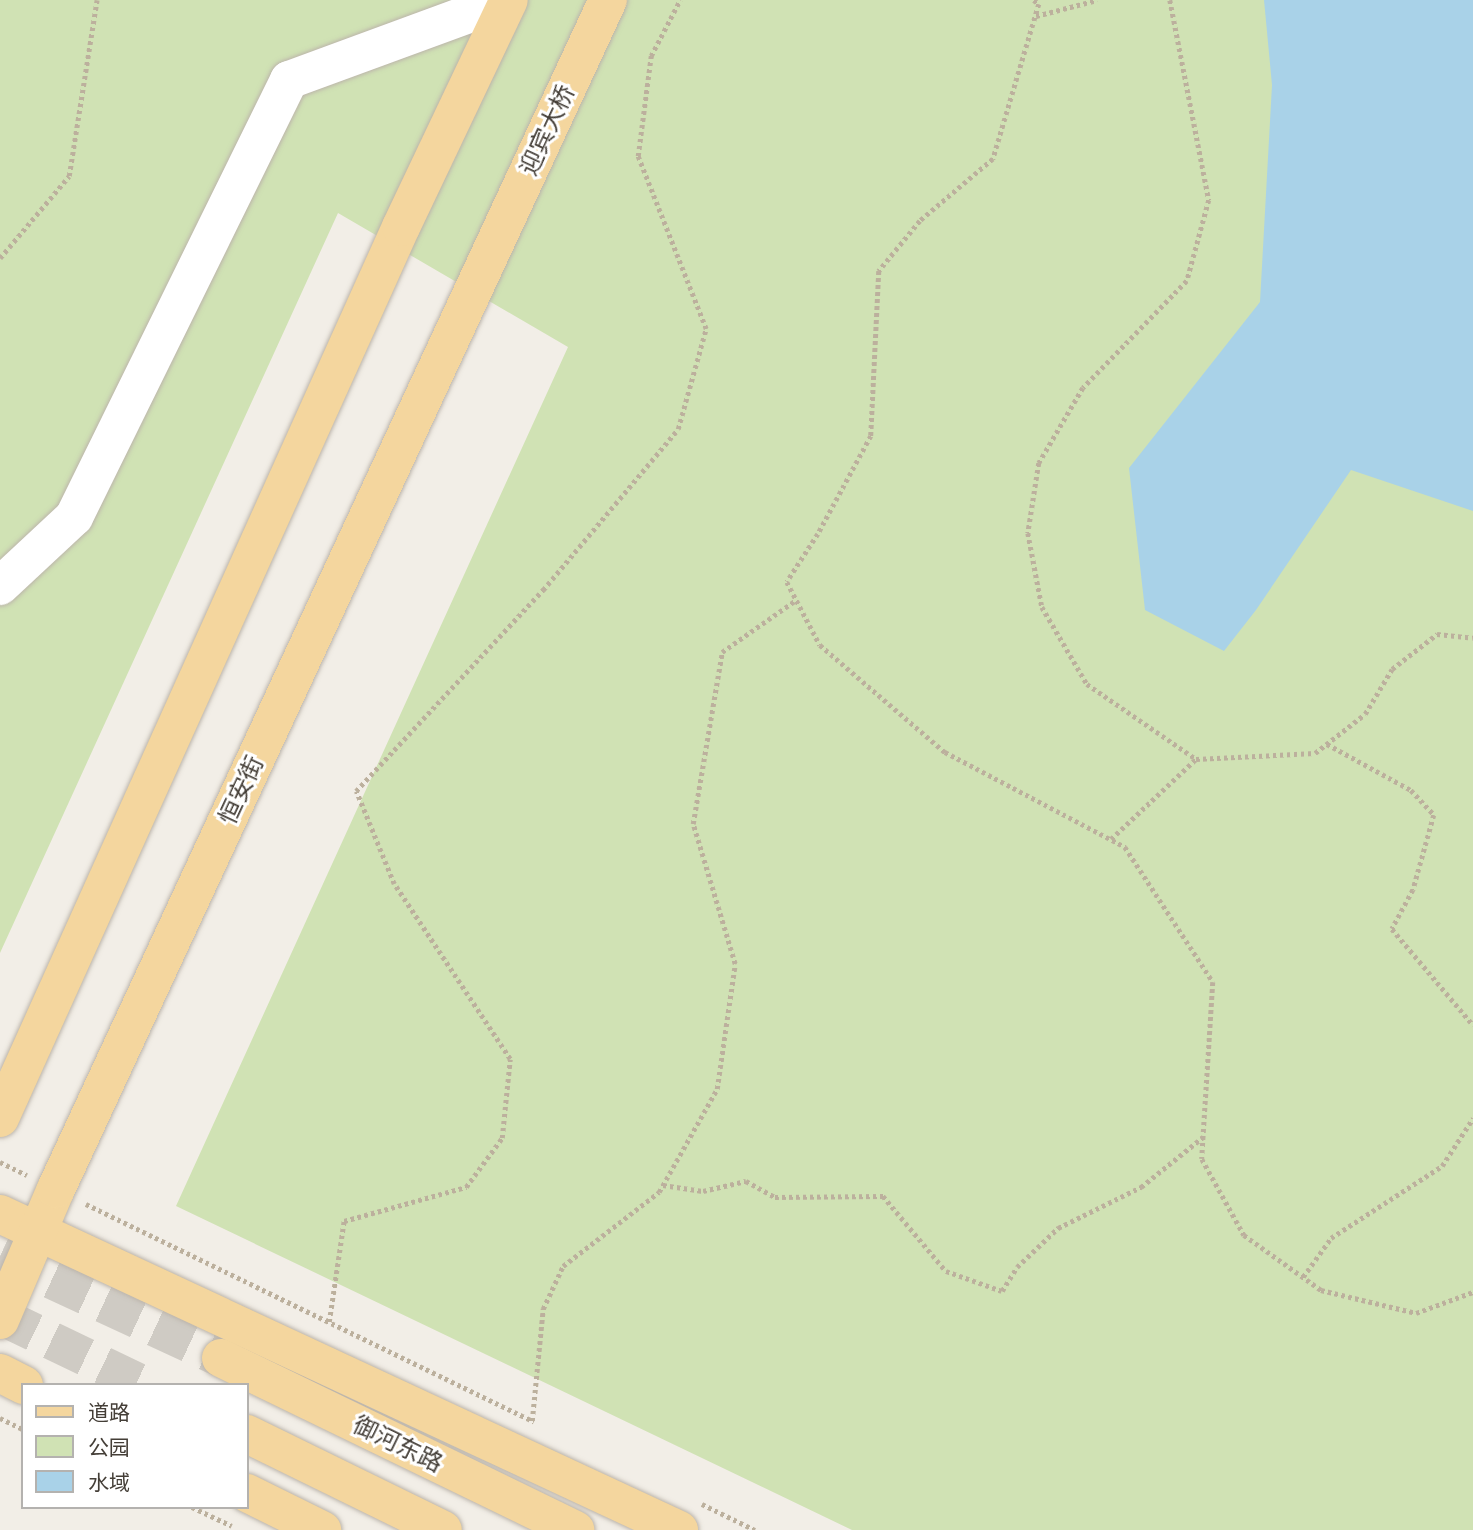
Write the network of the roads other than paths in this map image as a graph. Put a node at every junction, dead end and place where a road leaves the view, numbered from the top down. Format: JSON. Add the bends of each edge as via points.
{"nodes":[{"id":1,"x":475,"y":0,"type":"edge"},
{"id":2,"x":509,"y":0,"type":"edge"},
{"id":3,"x":608,"y":0,"type":"edge"},
{"id":4,"x":486,"y":261,"type":"joint"},
{"id":5,"x":0,"y":586,"type":"edge"},
{"id":6,"x":0,"y":1118,"type":"edge"},
{"id":7,"x":0,"y":1214,"type":"edge"},
{"id":8,"x":38,"y":1231,"type":"junction"},
{"id":9,"x":0,"y":1320,"type":"edge"},
{"id":10,"x":221,"y":1358,"type":"tunnel mouth"},
{"id":11,"x":0,"y":1373,"type":"edge"},
{"id":12,"x":21,"y":1384,"type":"edge"},
{"id":13,"x":248,"y":1434,"type":"edge"},
{"id":14,"x":248,"y":1493,"type":"edge"},
{"id":15,"x":686,"y":1515,"type":"edge"},
{"id":16,"x":322,"y":1530,"type":"edge"},
{"id":17,"x":443,"y":1530,"type":"edge"},
{"id":18,"x":575,"y":1530,"type":"edge"}],
"edges":[{"from":1,"to":5,"type":"lane","via":[[468,14],[289,80],[74,517]]},
{"from":2,"to":6,"type":"main road","via":[[401,227]]},
{"from":3,"to":4,"type":"main road","name":"迎宾大桥"},
{"from":4,"to":8,"type":"main road","name":"恒安街"},
{"from":7,"to":8,"type":"main road"},
{"from":8,"to":9,"type":"main road","name":"恒安街"},
{"from":8,"to":15,"type":"main road"},
{"from":10,"to":18,"type":"main road","name":"御河东路"},
{"from":11,"to":12,"type":"main road"},
{"from":13,"to":17,"type":"main road"},
{"from":14,"to":16,"type":"main road"}]}
